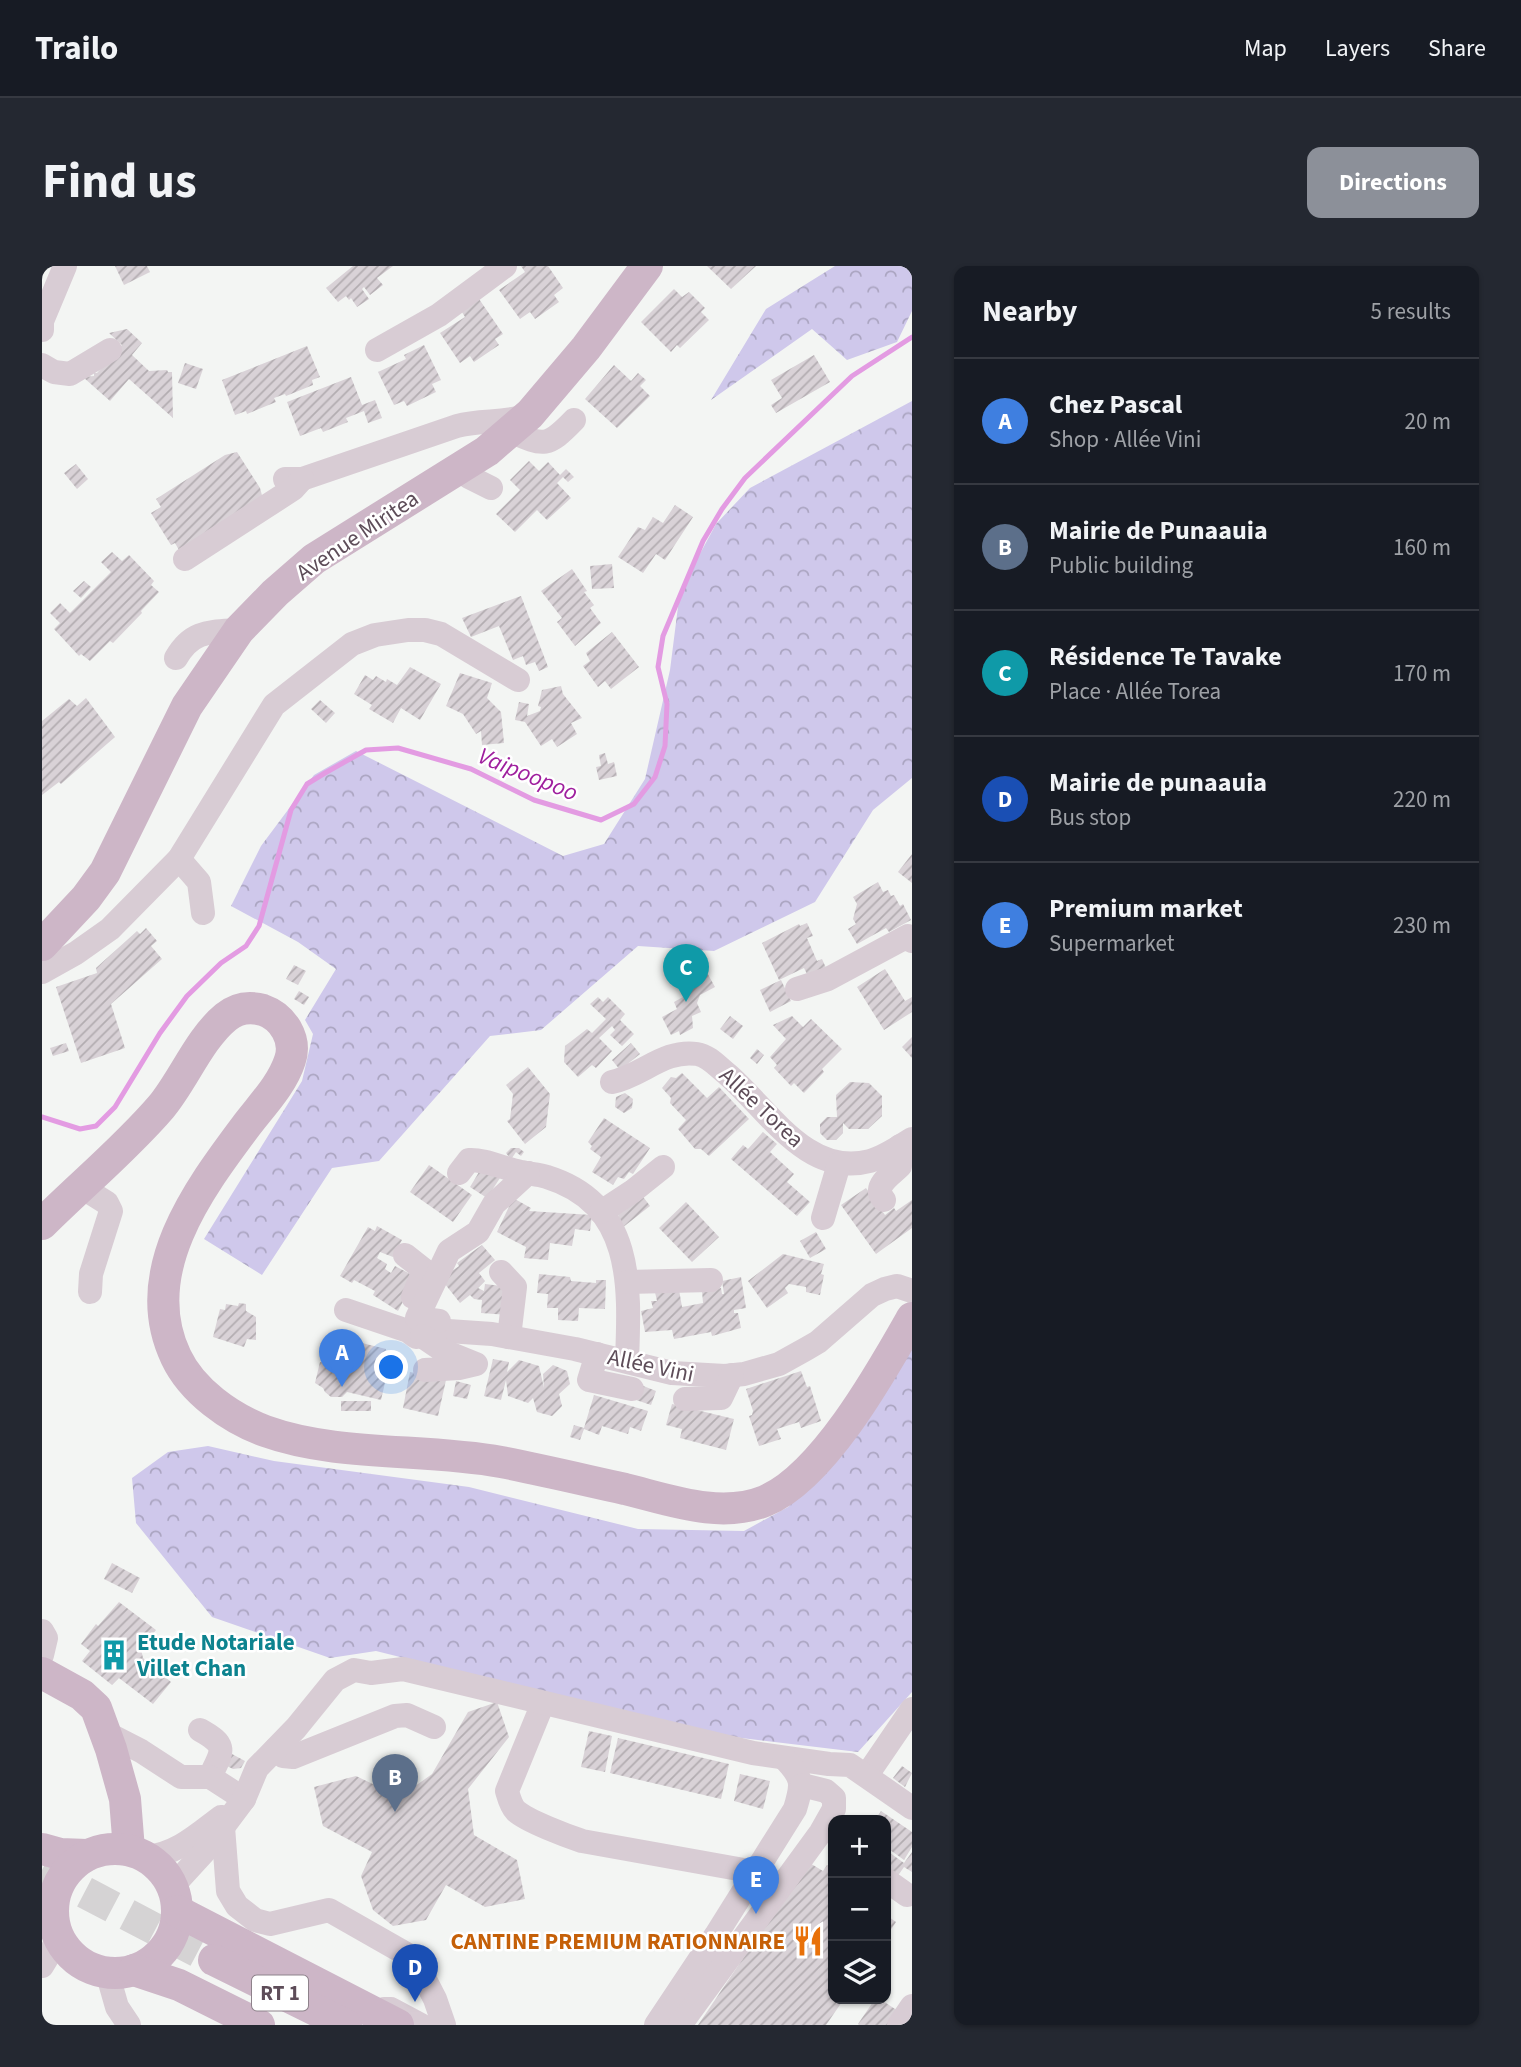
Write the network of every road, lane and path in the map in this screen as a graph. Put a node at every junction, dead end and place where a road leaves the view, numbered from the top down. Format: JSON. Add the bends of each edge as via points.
{"nodes":[{"id":1,"x":65,"y":266,"type":"edge"},
{"id":2,"x":505,"y":266,"type":"edge"},
{"id":3,"x":647,"y":266,"type":"edge"},
{"id":4,"x":42,"y":330,"type":"edge"},
{"id":5,"x":110,"y":350,"type":"dead end"},
{"id":6,"x":377,"y":350,"type":"dead end"},
{"id":7,"x":42,"y":365,"type":"edge"},
{"id":8,"x":573,"y":420,"type":"dead end"},
{"id":9,"x":520,"y":423,"type":"junction"},
{"id":10,"x":460,"y":468,"type":"junction"},
{"id":11,"x":491,"y":488,"type":"dead end"},
{"id":12,"x":185,"y":559,"type":"dead end"},
{"id":13,"x":239,"y":630,"type":"junction"},
{"id":14,"x":176,"y":658,"type":"dead end"},
{"id":15,"x":518,"y":680,"type":"dead end"},
{"id":16,"x":179,"y":859,"type":"junction"},
{"id":17,"x":203,"y":913,"type":"dead end"},
{"id":18,"x":911,"y":937,"type":"edge"},
{"id":19,"x":42,"y":945,"type":"edge"},
{"id":20,"x":42,"y":972,"type":"edge"},
{"id":21,"x":797,"y":989,"type":"dead end"},
{"id":22,"x":612,"y":1082,"type":"dead end"},
{"id":23,"x":906,"y":1142,"type":"edge"},
{"id":24,"x":839,"y":1164,"type":"junction"},
{"id":25,"x":663,"y":1167,"type":"dead end"},
{"id":26,"x":459,"y":1173,"type":"dead end"},
{"id":27,"x":528,"y":1173,"type":"junction"},
{"id":28,"x":80,"y":1186,"type":"junction"},
{"id":29,"x":884,"y":1200,"type":"dead end"},
{"id":30,"x":601,"y":1212,"type":"junction"},
{"id":31,"x":823,"y":1218,"type":"dead end"},
{"id":32,"x":42,"y":1224,"type":"edge"},
{"id":33,"x":405,"y":1255,"type":"dead end"},
{"id":34,"x":501,"y":1272,"type":"dead end"},
{"id":35,"x":711,"y":1280,"type":"dead end"},
{"id":36,"x":627,"y":1282,"type":"junction"},
{"id":37,"x":912,"y":1291,"type":"edge"},
{"id":38,"x":90,"y":1292,"type":"dead end"},
{"id":39,"x":346,"y":1310,"type":"dead end"},
{"id":40,"x":912,"y":1318,"type":"edge"},
{"id":41,"x":423,"y":1329,"type":"junction"},
{"id":42,"x":509,"y":1337,"type":"junction"},
{"id":43,"x":597,"y":1354,"type":"junction"},
{"id":44,"x":627,"y":1360,"type":"junction"},
{"id":45,"x":425,"y":1370,"type":"dead end"},
{"id":46,"x":732,"y":1376,"type":"junction"},
{"id":47,"x":632,"y":1390,"type":"dead end"},
{"id":48,"x":685,"y":1399,"type":"dead end"},
{"id":49,"x":42,"y":1631,"type":"edge"},
{"id":50,"x":42,"y":1655,"type":"edge"},
{"id":51,"x":42,"y":1673,"type":"edge"},
{"id":52,"x":543,"y":1703,"type":"junction"},
{"id":53,"x":912,"y":1709,"type":"edge"},
{"id":54,"x":434,"y":1727,"type":"dead end"},
{"id":55,"x":200,"y":1730,"type":"dead end"},
{"id":56,"x":102,"y":1731,"type":"junction"},
{"id":57,"x":276,"y":1749,"type":"junction"},
{"id":58,"x":784,"y":1758,"type":"junction"},
{"id":59,"x":867,"y":1775,"type":"junction"},
{"id":60,"x":210,"y":1777,"type":"junction"},
{"id":61,"x":118,"y":1779,"type":"junction"},
{"id":62,"x":802,"y":1785,"type":"junction"},
{"id":63,"x":243,"y":1799,"type":"junction"},
{"id":64,"x":912,"y":1808,"type":"edge"},
{"id":65,"x":223,"y":1827,"type":"junction"},
{"id":66,"x":827,"y":1836,"type":"edge"},
{"id":67,"x":42,"y":1849,"type":"edge"},
{"id":68,"x":137,"y":1854,"type":"junction"},
{"id":69,"x":89,"y":1855,"type":"junction"},
{"id":70,"x":755,"y":1872,"type":"junction"},
{"id":71,"x":891,"y":1884,"type":"edge"},
{"id":72,"x":907,"y":1895,"type":"dead end"},
{"id":73,"x":175,"y":1899,"type":"junction"},
{"id":74,"x":51,"y":1946,"type":"edge"},
{"id":75,"x":120,"y":1971,"type":"junction"},
{"id":76,"x":912,"y":2006,"type":"edge"},
{"id":77,"x":358,"y":2017,"type":"edge"},
{"id":78,"x":119,"y":2019,"type":"edge"},
{"id":79,"x":259,"y":2025,"type":"edge"},
{"id":80,"x":304,"y":2025,"type":"edge"},
{"id":81,"x":398,"y":2025,"type":"edge"},
{"id":82,"x":421,"y":2025,"type":"edge"},
{"id":83,"x":444,"y":2025,"type":"edge"},
{"id":84,"x":656,"y":2025,"type":"edge"},
{"id":85,"x":680,"y":2025,"type":"edge"},
{"id":86,"x":899,"y":2025,"type":"edge"}],
"edges":[{"from":1,"to":4,"type":"street"},
{"from":2,"to":6,"type":"street","via":[[439,315]]},
{"from":3,"to":9,"type":"main road","name":"Avenue Miritea","via":[[586,348]]},
{"from":5,"to":7,"type":"street","via":[[69,374]]},
{"from":8,"to":9,"type":"street","via":[[556,439],[538,444]]},
{"from":9,"to":10,"type":"main road","name":"Avenue Miritea"},
{"from":9,"to":12,"type":"street","via":[[457,426],[293,479],[293,489]]},
{"from":10,"to":11,"type":"street"},
{"from":10,"to":13,"type":"main road","name":"Avenue Miritea","via":[[314,558]]},
{"from":13,"to":14,"type":"street","via":[[194,637]]},
{"from":13,"to":19,"type":"main road","name":"Avenue Miritea","via":[[180,718],[105,872]]},
{"from":15,"to":16,"type":"street","via":[[433,631],[383,634],[352,644],[274,705]]},
{"from":16,"to":17,"type":"street","via":[[199,882]]},
{"from":16,"to":20,"type":"street","via":[[110,929]]},
{"from":18,"to":21,"type":"street","via":[[828,979]]},
{"from":22,"to":24,"type":"street","name":"Allée Torea","via":[[662,1058],[697,1054],[739,1084],[796,1142]]},
{"from":23,"to":24,"type":"street","via":[[870,1161]]},
{"from":23,"to":29,"type":"street","via":[[900,1166],[879,1189]]},
{"from":24,"to":31,"type":"street"},
{"from":25,"to":30,"type":"street"},
{"from":26,"to":27,"type":"street","via":[[469,1160],[478,1159]]},
{"from":27,"to":30,"type":"street","via":[[576,1191]]},
{"from":27,"to":41,"type":"street","via":[[494,1204],[478,1232],[449,1251],[417,1318]]},
{"from":28,"to":32,"type":"main road"},
{"from":28,"to":38,"type":"street","via":[[107,1203],[111,1211],[91,1274]]},
{"from":28,"to":40,"type":"main road","via":[[163,1104],[220,1021],[235,1010],[269,1013],[290,1035],[289,1065],[198,1194],[169,1259],[164,1302],[167,1329],[176,1357],[192,1382],[235,1416],[287,1438],[499,1461],[705,1508],[755,1504],[802,1476],[862,1403]]},
{"from":30,"to":36,"type":"street","via":[[620,1243]]},
{"from":33,"to":41,"type":"street","via":[[424,1270],[406,1315]]},
{"from":34,"to":42,"type":"street","via":[[515,1287]]},
{"from":35,"to":36,"type":"street"},
{"from":36,"to":44,"type":"street"},
{"from":37,"to":46,"type":"street","name":"Allée Vini","via":[[897,1286],[878,1292],[806,1349],[779,1364]]},
{"from":39,"to":41,"type":"street"},
{"from":41,"to":42,"type":"street","name":"Allée Vini"},
{"from":41,"to":45,"type":"street","via":[[444,1351],[476,1364]]},
{"from":42,"to":43,"type":"street","name":"Allée Vini"},
{"from":43,"to":44,"type":"street","name":"Allée Vini"},
{"from":43,"to":47,"type":"street","via":[[589,1380]]},
{"from":44,"to":46,"type":"street","name":"Allée Vini","via":[[672,1373]]},
{"from":46,"to":48,"type":"street","via":[[721,1398]]},
{"from":49,"to":50,"type":"street","via":[[46,1638]]},
{"from":51,"to":56,"type":"main road","via":[[96,1708]]},
{"from":52,"to":57,"type":"street","via":[[403,1669],[354,1670],[335,1679]]},
{"from":52,"to":58,"type":"street"},
{"from":52,"to":70,"type":"street","via":[[507,1791],[516,1811],[582,1841]]},
{"from":53,"to":59,"type":"street"},
{"from":54,"to":57,"type":"street","via":[[407,1715],[395,1716],[293,1757]]},
{"from":55,"to":60,"type":"street","via":[[221,1746]]},
{"from":56,"to":60,"type":"street","via":[[181,1777]]},
{"from":56,"to":61,"type":"main road"},
{"from":57,"to":63,"type":"street","via":[[257,1768]]},
{"from":58,"to":59,"type":"street","via":[[850,1765]]},
{"from":58,"to":62,"type":"street"},
{"from":59,"to":64,"type":"street"},
{"from":60,"to":63,"type":"street"},
{"from":61,"to":68,"type":"main road"},
{"from":61,"to":69,"type":"main road","via":[[108,1816]]},
{"from":62,"to":66,"type":"street","via":[[834,1798]]},
{"from":62,"to":70,"type":"street","via":[[795,1809]]},
{"from":63,"to":65,"type":"street"},
{"from":63,"to":68,"type":"street","via":[[178,1849],[161,1856]]},
{"from":65,"to":73,"type":"street","via":[[187,1873]]},
{"from":65,"to":83,"type":"street","via":[[228,1891],[237,1906],[255,1920],[270,1924],[329,1910],[398,1949],[420,1970]]},
{"from":66,"to":85,"type":"street"},
{"from":67,"to":69,"type":"main road"},
{"from":68,"to":69,"type":"main road","via":[[104,1850]]},
{"from":68,"to":73,"type":"main road","via":[[160,1867]]},
{"from":69,"to":74,"type":"main road","via":[[62,1879],[54,1903]]},
{"from":70,"to":84,"type":"street"},
{"from":71,"to":72,"type":"street"},
{"from":73,"to":75,"type":"main road","via":[[173,1930],[164,1948],[151,1961]]},
{"from":73,"to":77,"type":"main road"},
{"from":74,"to":75,"type":"main road","via":[[86,1966]]},
{"from":75,"to":78,"type":"street"},
{"from":75,"to":79,"type":"main road","via":[[179,1985]]},
{"from":76,"to":86,"type":"street"},
{"from":77,"to":80,"type":"main road","number":"RT 1","via":[[206,1968]]},
{"from":77,"to":81,"type":"main road"},
{"from":77,"to":82,"type":"street","via":[[391,2009]]}]}
